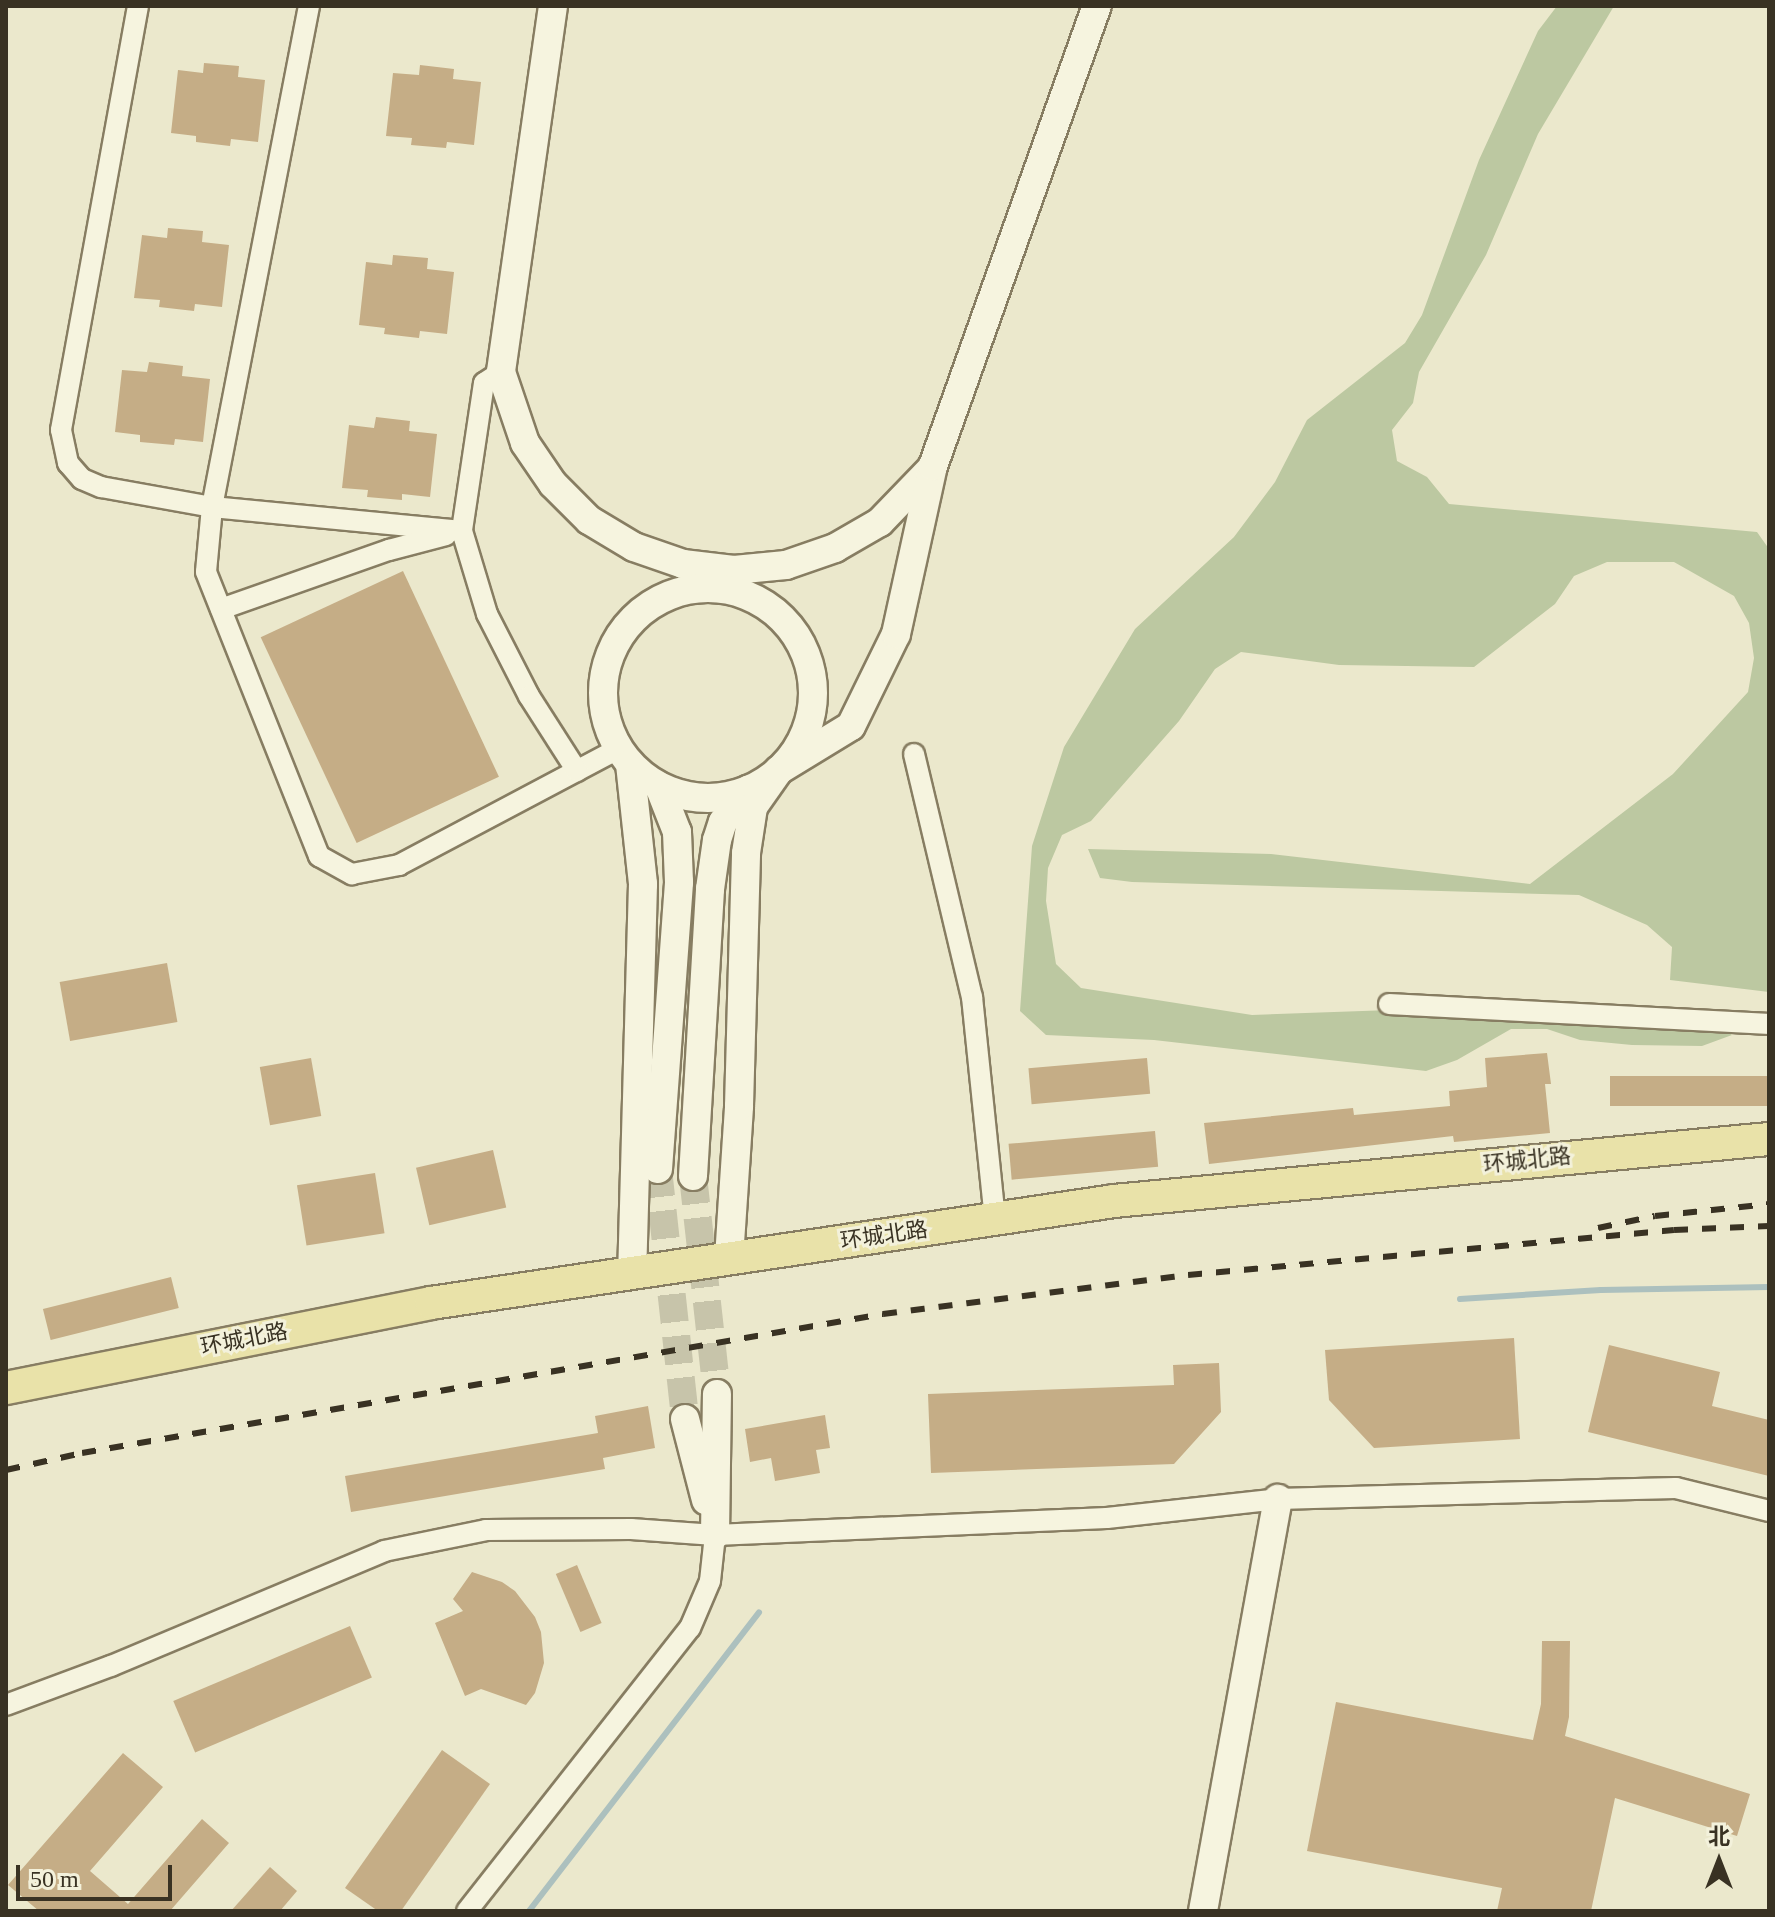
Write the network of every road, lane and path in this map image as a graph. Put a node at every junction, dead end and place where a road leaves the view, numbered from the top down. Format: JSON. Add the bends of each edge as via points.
{"nodes":[{"id":1,"x":138,"y":6,"type":"edge"},
{"id":2,"x":309,"y":6,"type":"edge"},
{"id":3,"x":553,"y":6,"type":"edge"},
{"id":4,"x":1097,"y":6,"type":"edge"},
{"id":5,"x":501,"y":372,"type":"junction"},
{"id":6,"x":933,"y":466,"type":"junction"},
{"id":7,"x":212,"y":507,"type":"junction"},
{"id":8,"x":462,"y":531,"type":"junction"},
{"id":9,"x":721,"y":569,"type":"junction"},
{"id":10,"x":667,"y":595,"type":"junction"},
{"id":11,"x":221,"y":609,"type":"junction"},
{"id":12,"x":772,"y":609,"type":"junction"},
{"id":13,"x":914,"y":754,"type":"dead end"},
{"id":14,"x":624,"y":756,"type":"junction"},
{"id":15,"x":779,"y":770,"type":"junction"},
{"id":16,"x":577,"y":771,"type":"junction"},
{"id":17,"x":659,"y":786,"type":"junction"},
{"id":18,"x":748,"y":790,"type":"junction"},
{"id":19,"x":1389,"y":1004,"type":"dead end"},
{"id":20,"x":1769,"y":1024,"type":"edge"},
{"id":21,"x":1769,"y":1139,"type":"edge"},
{"id":22,"x":658,"y":1169,"type":"tunnel mouth"},
{"id":23,"x":693,"y":1176,"type":"tunnel mouth"},
{"id":24,"x":995,"y":1219,"type":"junction"},
{"id":25,"x":729,"y":1258,"type":"junction"},
{"id":26,"x":632,"y":1273,"type":"junction"},
{"id":27,"x":6,"y":1388,"type":"edge"},
{"id":28,"x":717,"y":1394,"type":"tunnel mouth"},
{"id":29,"x":685,"y":1419,"type":"tunnel mouth"},
{"id":30,"x":1278,"y":1499,"type":"junction"},
{"id":31,"x":1769,"y":1511,"type":"edge"},
{"id":32,"x":715,"y":1535,"type":"junction"},
{"id":33,"x":6,"y":1705,"type":"edge"},
{"id":34,"x":1211,"y":1909,"type":"edge"},
{"id":35,"x":467,"y":1911,"type":"edge"}],
"edges":[{"from":1,"to":7,"type":"street","via":[[61,442],[68,463],[91,484]]},
{"from":2,"to":7,"type":"street"},
{"from":3,"to":5,"type":"street"},
{"from":4,"to":6,"type":"street"},
{"from":5,"to":8,"type":"street","via":[[484,383]]},
{"from":5,"to":9,"type":"street","via":[[525,443],[570,503],[634,547]]},
{"from":6,"to":9,"type":"street","via":[[899,505],[847,542],[786,565]]},
{"from":6,"to":15,"type":"street","via":[[896,634],[851,726]]},
{"from":7,"to":8,"type":"street"},
{"from":7,"to":11,"type":"street","via":[[206,572]]},
{"from":8,"to":11,"type":"street","via":[[389,550]]},
{"from":8,"to":16,"type":"street","via":[[487,614],[529,696]]},
{"from":9,"to":10,"type":"street"},
{"from":9,"to":12,"type":"street"},
{"from":10,"to":12,"type":"street","via":[[722,588]]},
{"from":10,"to":14,"type":"street","via":[[624,628],[607,661],[604,715]]},
{"from":11,"to":16,"type":"street","via":[[319,856],[352,874],[399,865]]},
{"from":12,"to":15,"type":"street","via":[[806,652],[814,688],[809,724]]},
{"from":13,"to":24,"type":"street","via":[[972,997]]},
{"from":14,"to":16,"type":"street"},
{"from":14,"to":17,"type":"street"},
{"from":14,"to":26,"type":"street","via":[[643,884]]},
{"from":15,"to":18,"type":"street"},
{"from":15,"to":25,"type":"street","via":[[753,807],[746,853]]},
{"from":17,"to":18,"type":"street","via":[[712,798]]},
{"from":17,"to":22,"type":"street","via":[[677,832],[679,882]]},
{"from":18,"to":23,"type":"street","via":[[723,822],[710,889]]},
{"from":19,"to":20,"type":"street"},
{"from":21,"to":24,"type":"main road","name":"环城北路","via":[[1114,1201]]},
{"from":24,"to":25,"type":"main road","name":"环城北路"},
{"from":25,"to":26,"type":"main road","name":"环城北路"},
{"from":26,"to":27,"type":"main road","name":"环城北路","via":[[431,1303]]},
{"from":28,"to":32,"type":"street"},
{"from":29,"to":32,"type":"street"},
{"from":30,"to":31,"type":"street","via":[[1676,1488]]},
{"from":30,"to":32,"type":"street","via":[[1107,1518]]},
{"from":30,"to":34,"type":"street"},
{"from":32,"to":33,"type":"street","via":[[631,1529],[486,1530],[384,1551]]},
{"from":32,"to":35,"type":"street","via":[[710,1581],[690,1628]]}]}
